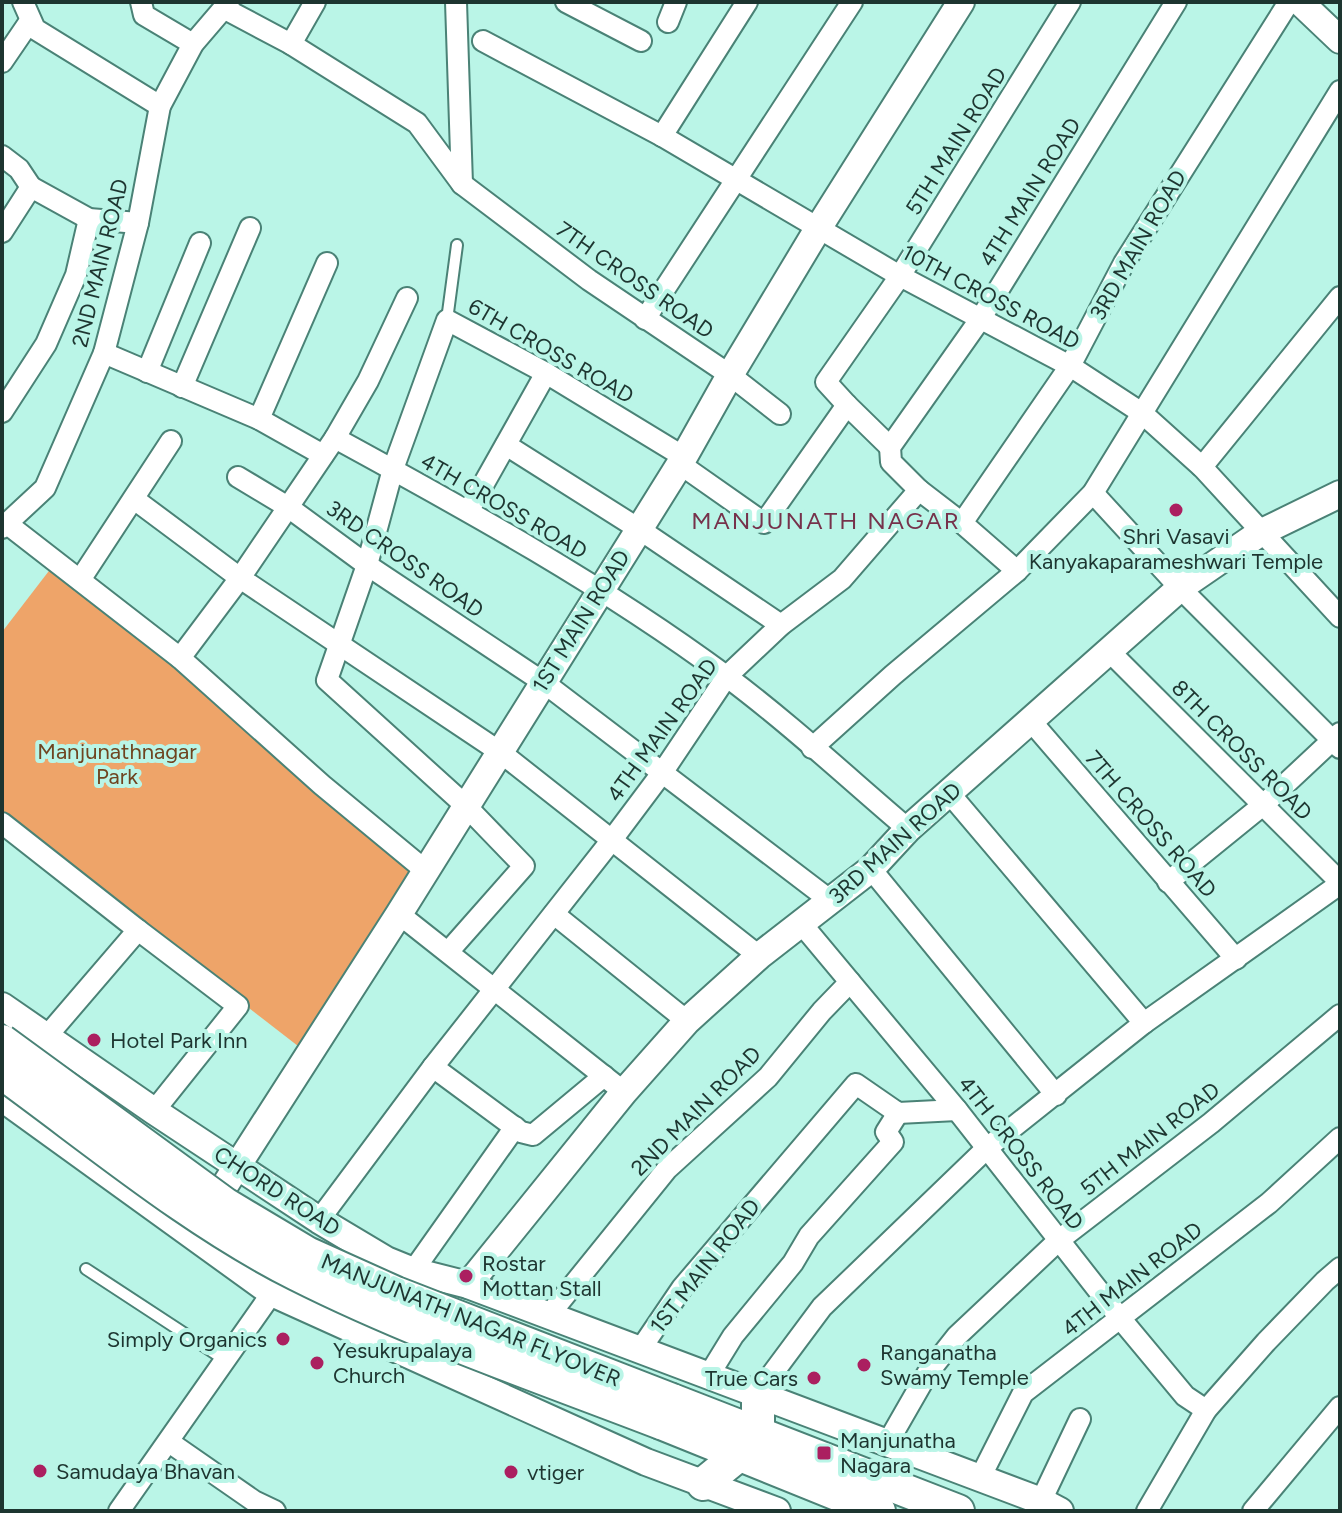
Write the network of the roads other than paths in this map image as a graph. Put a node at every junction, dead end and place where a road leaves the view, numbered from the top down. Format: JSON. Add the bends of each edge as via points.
{"nodes":[{"id":1,"x":141,"y":2,"type":"edge"},
{"id":2,"x":315,"y":2,"type":"edge"},
{"id":3,"x":456,"y":2,"type":"edge"},
{"id":4,"x":676,"y":2,"type":"edge"},
{"id":5,"x":747,"y":2,"type":"edge"},
{"id":6,"x":852,"y":2,"type":"edge"},
{"id":7,"x":961,"y":2,"type":"edge"},
{"id":8,"x":1070,"y":2,"type":"edge"},
{"id":9,"x":1176,"y":2,"type":"edge"},
{"id":10,"x":1289,"y":2,"type":"edge"},
{"id":11,"x":1300,"y":2,"type":"edge"},
{"id":12,"x":576,"y":4,"type":"edge"},
{"id":13,"x":227,"y":6,"type":"edge"},
{"id":14,"x":27,"y":11,"type":"edge"},
{"id":15,"x":668,"y":22,"type":"dead end"},
{"id":16,"x":1340,"y":40,"type":"edge"},
{"id":17,"x":483,"y":41,"type":"dead end"},
{"id":18,"x":641,"y":41,"type":"dead end"},
{"id":19,"x":193,"y":44,"type":"junction"},
{"id":20,"x":291,"y":44,"type":"junction"},
{"id":21,"x":2,"y":62,"type":"edge"},
{"id":22,"x":1340,"y":91,"type":"edge"},
{"id":23,"x":160,"y":106,"type":"junction"},
{"id":24,"x":662,"y":136,"type":"junction"},
{"id":25,"x":2,"y":156,"type":"edge"},
{"id":26,"x":736,"y":178,"type":"junction"},
{"id":27,"x":462,"y":184,"type":"junction"},
{"id":28,"x":31,"y":187,"type":"junction"},
{"id":29,"x":89,"y":219,"type":"junction"},
{"id":30,"x":138,"y":223,"type":"junction"},
{"id":31,"x":819,"y":227,"type":"junction"},
{"id":32,"x":250,"y":228,"type":"dead end"},
{"id":33,"x":2,"y":232,"type":"edge"},
{"id":34,"x":200,"y":243,"type":"dead end"},
{"id":35,"x":457,"y":245,"type":"dead end"},
{"id":36,"x":327,"y":263,"type":"dead end"},
{"id":37,"x":900,"y":276,"type":"junction"},
{"id":38,"x":1340,"y":297,"type":"edge"},
{"id":39,"x":407,"y":298,"type":"dead end"},
{"id":40,"x":981,"y":318,"type":"junction"},
{"id":41,"x":645,"y":319,"type":"junction"},
{"id":42,"x":447,"y":320,"type":"junction"},
{"id":43,"x":104,"y":353,"type":"junction"},
{"id":44,"x":1070,"y":366,"type":"junction"},
{"id":45,"x":147,"y":372,"type":"junction"},
{"id":46,"x":546,"y":373,"type":"junction"},
{"id":47,"x":730,"y":375,"type":"junction"},
{"id":48,"x":182,"y":387,"type":"junction"},
{"id":49,"x":847,"y":405,"type":"junction"},
{"id":50,"x":2,"y":412,"type":"edge"},
{"id":51,"x":1142,"y":413,"type":"junction"},
{"id":52,"x":780,"y":414,"type":"dead end"},
{"id":53,"x":259,"y":419,"type":"junction"},
{"id":54,"x":335,"y":438,"type":"junction"},
{"id":55,"x":171,"y":441,"type":"dead end"},
{"id":56,"x":506,"y":445,"type":"junction"},
{"id":57,"x":890,"y":447,"type":"junction"},
{"id":58,"x":323,"y":455,"type":"junction"},
{"id":59,"x":682,"y":460,"type":"junction"},
{"id":60,"x":1202,"y":467,"type":"junction"},
{"id":61,"x":393,"y":469,"type":"junction"},
{"id":62,"x":238,"y":477,"type":"dead end"},
{"id":63,"x":919,"y":490,"type":"junction"},
{"id":64,"x":1093,"y":493,"type":"junction"},
{"id":65,"x":1340,"y":494,"type":"edge"},
{"id":66,"x":134,"y":499,"type":"junction"},
{"id":67,"x":288,"y":507,"type":"junction"},
{"id":68,"x":469,"y":510,"type":"junction"},
{"id":69,"x":962,"y":523,"type":"junction"},
{"id":70,"x":4,"y":525,"type":"edge"},
{"id":71,"x":639,"y":529,"type":"junction"},
{"id":72,"x":1260,"y":533,"type":"junction"},
{"id":73,"x":367,"y":565,"type":"junction"},
{"id":74,"x":1017,"y":571,"type":"junction"},
{"id":75,"x":240,"y":578,"type":"junction"},
{"id":76,"x":80,"y":580,"type":"junction"},
{"id":77,"x":1180,"y":588,"type":"junction"},
{"id":78,"x":600,"y":590,"type":"junction"},
{"id":79,"x":1340,"y":617,"type":"edge"},
{"id":80,"x":781,"y":625,"type":"junction"},
{"id":81,"x":339,"y":643,"type":"junction"},
{"id":82,"x":1109,"y":651,"type":"junction"},
{"id":83,"x":180,"y":658,"type":"junction"},
{"id":84,"x":727,"y":676,"type":"junction"},
{"id":85,"x":543,"y":682,"type":"junction"},
{"id":86,"x":1030,"y":720,"type":"junction"},
{"id":87,"x":1337,"y":741,"type":"edge"},
{"id":88,"x":812,"y":748,"type":"junction"},
{"id":89,"x":500,"y":752,"type":"junction"},
{"id":90,"x":662,"y":773,"type":"junction"},
{"id":91,"x":950,"y":794,"type":"junction"},
{"id":92,"x":1263,"y":805,"type":"junction"},
{"id":93,"x":466,"y":806,"type":"junction"},
{"id":94,"x":2,"y":823,"type":"edge"},
{"id":95,"x":908,"y":829,"type":"junction"},
{"id":96,"x":611,"y":841,"type":"junction"},
{"id":97,"x":871,"y":869,"type":"junction"},
{"id":98,"x":426,"y":871,"type":"junction"},
{"id":99,"x":1168,"y":882,"type":"junction"},
{"id":100,"x":1340,"y":883,"type":"edge"},
{"id":101,"x":831,"y":901,"type":"junction"},
{"id":102,"x":399,"y":914,"type":"junction"},
{"id":103,"x":554,"y":914,"type":"junction"},
{"id":104,"x":800,"y":922,"type":"junction"},
{"id":105,"x":138,"y":930,"type":"junction"},
{"id":106,"x":448,"y":952,"type":"junction"},
{"id":107,"x":759,"y":956,"type":"junction"},
{"id":108,"x":1236,"y":959,"type":"junction"},
{"id":109,"x":850,"y":982,"type":"junction"},
{"id":110,"x":495,"y":988,"type":"junction"},
{"id":111,"x":2,"y":1006,"type":"edge"},
{"id":112,"x":1340,"y":1015,"type":"edge"},
{"id":113,"x":687,"y":1021,"type":"junction"},
{"id":114,"x":1144,"y":1023,"type":"junction"},
{"id":115,"x":47,"y":1036,"type":"junction"},
{"id":116,"x":2,"y":1041,"type":"edge"},
{"id":117,"x":433,"y":1067,"type":"junction"},
{"id":118,"x":2,"y":1073,"type":"edge"},
{"id":119,"x":614,"y":1084,"type":"junction"},
{"id":120,"x":1056,"y":1095,"type":"junction"},
{"id":121,"x":2,"y":1098,"type":"edge"},
{"id":122,"x":957,"y":1110,"type":"junction"},
{"id":123,"x":154,"y":1111,"type":"junction"},
{"id":124,"x":898,"y":1113,"type":"junction"},
{"id":125,"x":515,"y":1127,"type":"junction"},
{"id":126,"x":1340,"y":1138,"type":"edge"},
{"id":127,"x":987,"y":1148,"type":"junction"},
{"id":128,"x":238,"y":1166,"type":"junction"},
{"id":129,"x":319,"y":1220,"type":"junction"},
{"id":130,"x":193,"y":1235,"type":"junction"},
{"id":131,"x":1059,"y":1240,"type":"junction"},
{"id":132,"x":1340,"y":1268,"type":"edge"},
{"id":133,"x":86,"y":1269,"type":"dead end"},
{"id":134,"x":413,"y":1271,"type":"junction"},
{"id":135,"x":468,"y":1285,"type":"junction"},
{"id":136,"x":272,"y":1293,"type":"junction"},
{"id":137,"x":549,"y":1315,"type":"junction"},
{"id":138,"x":1120,"y":1318,"type":"junction"},
{"id":139,"x":640,"y":1350,"type":"junction"},
{"id":140,"x":225,"y":1360,"type":"junction"},
{"id":141,"x":709,"y":1375,"type":"junction"},
{"id":142,"x":758,"y":1393,"type":"junction"},
{"id":143,"x":1340,"y":1407,"type":"edge"},
{"id":144,"x":1206,"y":1410,"type":"junction"},
{"id":145,"x":666,"y":1411,"type":"junction"},
{"id":146,"x":1080,"y":1419,"type":"dead end"},
{"id":147,"x":169,"y":1442,"type":"junction"},
{"id":148,"x":888,"y":1442,"type":"junction"},
{"id":149,"x":749,"y":1444,"type":"junction"},
{"id":150,"x":980,"y":1478,"type":"junction"},
{"id":151,"x":703,"y":1484,"type":"junction"},
{"id":152,"x":250,"y":1506,"type":"edge"},
{"id":153,"x":1051,"y":1506,"type":"edge"},
{"id":154,"x":119,"y":1511,"type":"edge"},
{"id":155,"x":275,"y":1511,"type":"edge"},
{"id":156,"x":777,"y":1511,"type":"edge"},
{"id":157,"x":879,"y":1511,"type":"edge"},
{"id":158,"x":958,"y":1511,"type":"edge"},
{"id":159,"x":1147,"y":1511,"type":"edge"},
{"id":160,"x":1253,"y":1511,"type":"edge"}],
"edges":[{"from":1,"to":19,"type":"street","via":[[144,15]]},
{"from":2,"to":20,"type":"street"},
{"from":3,"to":27,"type":"street"},
{"from":4,"to":15,"type":"street"},
{"from":5,"to":24,"type":"street"},
{"from":6,"to":26,"type":"street"},
{"from":7,"to":31,"type":"street","name":"1ST MAIN ROAD"},
{"from":8,"to":37,"type":"street","name":"5TH MAIN ROAD"},
{"from":9,"to":40,"type":"street","name":"4TH MAIN ROAD"},
{"from":10,"to":44,"type":"street","name":"3RD MAIN ROAD","via":[[1124,263]]},
{"from":11,"to":16,"type":"street"},
{"from":12,"to":18,"type":"street"},
{"from":13,"to":19,"type":"street","name":"2ND MAIN ROAD"},
{"from":13,"to":20,"type":"street","name":"7TH CROSS ROAD"},
{"from":14,"to":21,"type":"street"},
{"from":14,"to":23,"type":"street","via":[[35,29]]},
{"from":17,"to":24,"type":"street","name":"10TH CROSS ROAD"},
{"from":19,"to":23,"type":"street","name":"2ND MAIN ROAD"},
{"from":20,"to":27,"type":"street","name":"7TH CROSS ROAD","via":[[417,123]]},
{"from":22,"to":51,"type":"street"},
{"from":23,"to":30,"type":"street","name":"2ND MAIN ROAD"},
{"from":24,"to":26,"type":"street","name":"10TH CROSS ROAD"},
{"from":25,"to":28,"type":"street"},
{"from":26,"to":31,"type":"street","name":"10TH CROSS ROAD"},
{"from":26,"to":41,"type":"street"},
{"from":27,"to":41,"type":"street","name":"7TH CROSS ROAD"},
{"from":28,"to":29,"type":"street"},
{"from":28,"to":33,"type":"street"},
{"from":29,"to":30,"type":"street"},
{"from":29,"to":50,"type":"street","via":[[76,275],[46,344]]},
{"from":30,"to":43,"type":"street","name":"2ND MAIN ROAD"},
{"from":31,"to":37,"type":"street","name":"10TH CROSS ROAD"},
{"from":31,"to":47,"type":"street","name":"1ST MAIN ROAD"},
{"from":32,"to":48,"type":"street"},
{"from":34,"to":45,"type":"street"},
{"from":35,"to":42,"type":"lane"},
{"from":36,"to":53,"type":"street"},
{"from":37,"to":40,"type":"street","name":"10TH CROSS ROAD"},
{"from":37,"to":49,"type":"street","name":"5TH MAIN ROAD","via":[[826,382]]},
{"from":38,"to":60,"type":"street"},
{"from":39,"to":54,"type":"street"},
{"from":40,"to":44,"type":"street","name":"10TH CROSS ROAD"},
{"from":40,"to":57,"type":"street","name":"4TH MAIN ROAD"},
{"from":41,"to":47,"type":"street","name":"7TH CROSS ROAD"},
{"from":42,"to":46,"type":"street","name":"6TH CROSS ROAD"},
{"from":42,"to":61,"type":"street","name":"6TH CROSS ROAD"},
{"from":43,"to":45,"type":"street"},
{"from":43,"to":70,"type":"street","name":"2ND MAIN ROAD","via":[[45,488]]},
{"from":44,"to":51,"type":"street","name":"10TH CROSS ROAD"},
{"from":44,"to":69,"type":"street","name":"3RD MAIN ROAD"},
{"from":45,"to":48,"type":"street"},
{"from":46,"to":56,"type":"street"},
{"from":46,"to":59,"type":"street","name":"6TH CROSS ROAD"},
{"from":47,"to":52,"type":"street","name":"7TH CROSS ROAD"},
{"from":47,"to":59,"type":"street","name":"1ST MAIN ROAD"},
{"from":48,"to":53,"type":"street"},
{"from":49,"to":57,"type":"street"},
{"from":49,"to":59,"type":"street","name":"6TH CROSS ROAD","via":[[764,523]]},
{"from":51,"to":60,"type":"street","name":"10TH CROSS ROAD"},
{"from":51,"to":64,"type":"street"},
{"from":53,"to":58,"type":"street"},
{"from":54,"to":58,"type":"street"},
{"from":54,"to":61,"type":"street","name":"4TH CROSS ROAD"},
{"from":55,"to":66,"type":"street"},
{"from":56,"to":68,"type":"street"},
{"from":56,"to":71,"type":"street"},
{"from":57,"to":63,"type":"street","via":[[891,462]]},
{"from":58,"to":67,"type":"street"},
{"from":59,"to":71,"type":"street","name":"1ST MAIN ROAD"},
{"from":60,"to":72,"type":"street","name":"10TH CROSS ROAD"},
{"from":61,"to":68,"type":"street","name":"4TH CROSS ROAD"},
{"from":61,"to":73,"type":"street","name":"6TH CROSS ROAD"},
{"from":62,"to":67,"type":"street","name":"3RD CROSS ROAD"},
{"from":63,"to":69,"type":"street"},
{"from":63,"to":80,"type":"street","name":"4TH MAIN ROAD","via":[[842,579]]},
{"from":64,"to":74,"type":"street"},
{"from":64,"to":77,"type":"street"},
{"from":65,"to":72,"type":"street","name":"3RD MAIN ROAD"},
{"from":66,"to":75,"type":"street"},
{"from":66,"to":76,"type":"street"},
{"from":67,"to":73,"type":"street","name":"3RD CROSS ROAD"},
{"from":67,"to":75,"type":"street"},
{"from":68,"to":78,"type":"street","name":"4TH CROSS ROAD"},
{"from":69,"to":74,"type":"street"},
{"from":70,"to":76,"type":"street"},
{"from":71,"to":78,"type":"street","name":"1ST MAIN ROAD"},
{"from":71,"to":80,"type":"street"},
{"from":72,"to":77,"type":"street","name":"3RD MAIN ROAD"},
{"from":72,"to":79,"type":"street","name":"10TH CROSS ROAD"},
{"from":73,"to":81,"type":"street","name":"6TH CROSS ROAD"},
{"from":73,"to":85,"type":"street","name":"3RD CROSS ROAD"},
{"from":74,"to":88,"type":"street"},
{"from":75,"to":81,"type":"street"},
{"from":75,"to":83,"type":"street"},
{"from":76,"to":83,"type":"street"},
{"from":77,"to":82,"type":"street","name":"3RD MAIN ROAD"},
{"from":77,"to":87,"type":"street"},
{"from":78,"to":84,"type":"street","name":"4TH CROSS ROAD"},
{"from":78,"to":85,"type":"street","name":"1ST MAIN ROAD"},
{"from":80,"to":84,"type":"street","name":"4TH MAIN ROAD"},
{"from":81,"to":89,"type":"street"},
{"from":81,"to":93,"type":"street","name":"6TH CROSS ROAD","via":[[327,680]]},
{"from":82,"to":86,"type":"street","name":"3RD MAIN ROAD"},
{"from":82,"to":92,"type":"street","name":"8TH CROSS ROAD"},
{"from":83,"to":98,"type":"street"},
{"from":84,"to":88,"type":"street","name":"4TH CROSS ROAD"},
{"from":84,"to":90,"type":"street","name":"4TH MAIN ROAD"},
{"from":85,"to":89,"type":"street","name":"1ST MAIN ROAD"},
{"from":85,"to":90,"type":"street","name":"3RD CROSS ROAD"},
{"from":86,"to":91,"type":"street","name":"3RD MAIN ROAD"},
{"from":86,"to":99,"type":"street","name":"7TH CROSS ROAD"},
{"from":87,"to":92,"type":"street"},
{"from":88,"to":95,"type":"street","name":"4TH CROSS ROAD"},
{"from":89,"to":93,"type":"street","name":"1ST MAIN ROAD"},
{"from":89,"to":96,"type":"street"},
{"from":90,"to":96,"type":"street","name":"4TH MAIN ROAD"},
{"from":90,"to":101,"type":"street","name":"3RD CROSS ROAD"},
{"from":91,"to":95,"type":"street","name":"3RD MAIN ROAD"},
{"from":91,"to":114,"type":"street"},
{"from":92,"to":99,"type":"street"},
{"from":92,"to":100,"type":"street","name":"8TH CROSS ROAD"},
{"from":93,"to":98,"type":"street","name":"1ST MAIN ROAD"},
{"from":93,"to":106,"type":"street","via":[[524,866]]},
{"from":94,"to":105,"type":"street"},
{"from":95,"to":97,"type":"street","name":"3RD MAIN ROAD"},
{"from":96,"to":103,"type":"street","name":"4TH MAIN ROAD"},
{"from":96,"to":107,"type":"street"},
{"from":97,"to":101,"type":"street","name":"3RD MAIN ROAD"},
{"from":97,"to":120,"type":"street"},
{"from":98,"to":102,"type":"street","name":"1ST MAIN ROAD"},
{"from":99,"to":108,"type":"street","name":"7TH CROSS ROAD"},
{"from":100,"to":108,"type":"street"},
{"from":101,"to":104,"type":"street","name":"3RD MAIN ROAD"},
{"from":102,"to":106,"type":"street"},
{"from":102,"to":128,"type":"street","name":"1ST MAIN ROAD"},
{"from":103,"to":110,"type":"street","name":"4TH MAIN ROAD"},
{"from":103,"to":113,"type":"street"},
{"from":104,"to":107,"type":"street","name":"3RD MAIN ROAD"},
{"from":104,"to":109,"type":"street","name":"4TH CROSS ROAD"},
{"from":105,"to":115,"type":"street"},
{"from":105,"to":123,"type":"street","via":[[238,1006]]},
{"from":106,"to":110,"type":"street"},
{"from":107,"to":113,"type":"street","name":"3RD MAIN ROAD"},
{"from":108,"to":114,"type":"street"},
{"from":109,"to":122,"type":"street","name":"4TH CROSS ROAD"},
{"from":109,"to":137,"type":"street","name":"2ND MAIN ROAD","via":[[768,1077],[667,1169]]},
{"from":110,"to":117,"type":"street","name":"4TH MAIN ROAD"},
{"from":110,"to":119,"type":"street"},
{"from":111,"to":115,"type":"street","name":"CHORD ROAD"},
{"from":112,"to":131,"type":"street","name":"5TH MAIN ROAD"},
{"from":113,"to":119,"type":"street","name":"3RD MAIN ROAD"},
{"from":114,"to":120,"type":"street"},
{"from":115,"to":123,"type":"street","name":"CHORD ROAD"},
{"from":116,"to":145,"type":"main road","name":"MANJUNATH NAGAR FLYOVER","bridge":true,"via":[[225,1204],[307,1253]]},
{"from":117,"to":125,"type":"street"},
{"from":117,"to":129,"type":"street","name":"4TH MAIN ROAD"},
{"from":118,"to":145,"type":"main road","name":"MANJUNATH NAGAR FLYOVER","bridge":true,"via":[[211,1225],[295,1274],[479,1353]]},
{"from":119,"to":125,"type":"street","via":[[533,1135]]},
{"from":119,"to":135,"type":"street","name":"3RD MAIN ROAD"},
{"from":120,"to":127,"type":"street"},
{"from":121,"to":130,"type":"street"},
{"from":122,"to":124,"type":"street"},
{"from":122,"to":127,"type":"street","name":"4TH CROSS ROAD"},
{"from":123,"to":128,"type":"street","name":"CHORD ROAD"},
{"from":124,"to":139,"type":"street","name":"1ST MAIN ROAD","via":[[856,1084],[682,1288]]},
{"from":124,"to":141,"type":"street","via":[[886,1132],[893,1142],[809,1236]]},
{"from":125,"to":134,"type":"street"},
{"from":126,"to":138,"type":"street","name":"4TH MAIN ROAD","via":[[1269,1203]]},
{"from":127,"to":131,"type":"street","name":"4TH CROSS ROAD"},
{"from":127,"to":142,"type":"street","via":[[822,1307]]},
{"from":128,"to":129,"type":"street","name":"CHORD ROAD"},
{"from":128,"to":130,"type":"street","name":"1ST MAIN ROAD"},
{"from":129,"to":134,"type":"street","name":"CHORD ROAD"},
{"from":130,"to":136,"type":"street"},
{"from":131,"to":138,"type":"street","name":"4TH CROSS ROAD"},
{"from":131,"to":148,"type":"street","name":"5TH MAIN ROAD","via":[[957,1336],[927,1374]]},
{"from":132,"to":144,"type":"street"},
{"from":133,"to":140,"type":"lane"},
{"from":134,"to":135,"type":"street","name":"CHORD ROAD"},
{"from":135,"to":137,"type":"street","name":"CHORD ROAD"},
{"from":136,"to":140,"type":"street"},
{"from":136,"to":151,"type":"street"},
{"from":137,"to":139,"type":"street","name":"CHORD ROAD"},
{"from":138,"to":144,"type":"street","name":"4TH CROSS ROAD","via":[[1185,1396]]},
{"from":138,"to":150,"type":"street","name":"4TH MAIN ROAD","via":[[1023,1393]]},
{"from":139,"to":141,"type":"street","name":"CHORD ROAD"},
{"from":140,"to":147,"type":"street"},
{"from":141,"to":142,"type":"street","name":"CHORD ROAD"},
{"from":142,"to":148,"type":"street","name":"CHORD ROAD"},
{"from":142,"to":149,"type":"main road"},
{"from":143,"to":160,"type":"street"},
{"from":144,"to":159,"type":"street"},
{"from":145,"to":149,"type":"main road","name":"MANJUNATH NAGAR FLYOVER"},
{"from":146,"to":153,"type":"street"},
{"from":147,"to":152,"type":"street"},
{"from":147,"to":154,"type":"street"},
{"from":148,"to":150,"type":"street","name":"CHORD ROAD"},
{"from":149,"to":151,"type":"main road"},
{"from":149,"to":157,"type":"main road"},
{"from":149,"to":158,"type":"main road"},
{"from":150,"to":153,"type":"street","name":"CHORD ROAD"},
{"from":151,"to":156,"type":"street"},
{"from":152,"to":155,"type":"street"}]}
